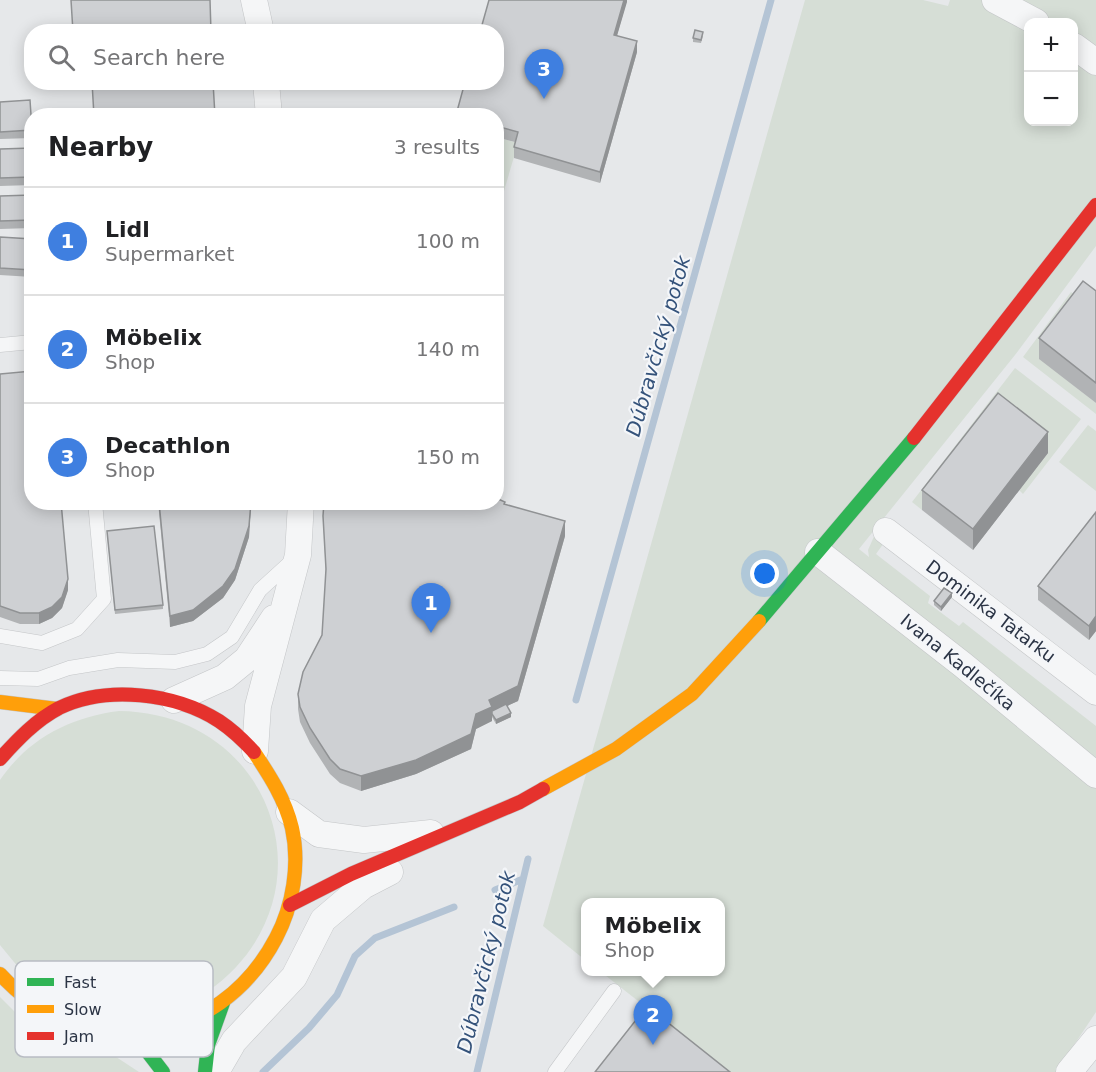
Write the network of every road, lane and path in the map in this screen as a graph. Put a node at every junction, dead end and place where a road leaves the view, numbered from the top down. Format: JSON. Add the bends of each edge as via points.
{"nodes":[{"id":1,"x":254,"y":0,"type":"edge"},
{"id":2,"x":263,"y":0,"type":"edge"},
{"id":3,"x":995,"y":0,"type":"edge"},
{"id":4,"x":1028,"y":18,"type":"edge"},
{"id":5,"x":259,"y":24,"type":"edge"},
{"id":6,"x":261,"y":24,"type":"edge"},
{"id":7,"x":1078,"y":49,"type":"edge"},
{"id":8,"x":1096,"y":62,"type":"edge"},
{"id":9,"x":267,"y":90,"type":"edge"},
{"id":10,"x":268,"y":108,"type":"edge"},
{"id":11,"x":1096,"y":205,"type":"edge"},
{"id":12,"x":24,"y":343,"type":"edge"},
{"id":13,"x":0,"y":345,"type":"edge"},
{"id":14,"x":96,"y":510,"type":"edge"},
{"id":15,"x":301,"y":510,"type":"edge"},
{"id":16,"x":886,"y":531,"type":"dead end"},
{"id":17,"x":818,"y":552,"type":"junction"},
{"id":18,"x":298,"y":555,"type":"junction"},
{"id":19,"x":285,"y":600,"type":"junction"},
{"id":20,"x":0,"y":636,"type":"edge"},
{"id":21,"x":0,"y":678,"type":"edge"},
{"id":22,"x":1096,"y":692,"type":"edge"},
{"id":23,"x":174,"y":700,"type":"junction"},
{"id":24,"x":0,"y":702,"type":"edge"},
{"id":25,"x":57,"y":709,"type":"junction"},
{"id":26,"x":255,"y":751,"type":"junction"},
{"id":27,"x":0,"y":759,"type":"edge"},
{"id":28,"x":1096,"y":775,"type":"edge"},
{"id":29,"x":289,"y":812,"type":"junction"},
{"id":30,"x":449,"y":831,"type":"junction"},
{"id":31,"x":290,"y":905,"type":"junction"},
{"id":32,"x":0,"y":974,"type":"edge"},
{"id":33,"x":15,"y":988,"type":"edge"},
{"id":34,"x":614,"y":991,"type":"dead end"},
{"id":35,"x":223,"y":1003,"type":"junction"},
{"id":36,"x":213,"y":1008,"type":"edge"},
{"id":37,"x":213,"y":1031,"type":"edge"},
{"id":38,"x":1096,"y":1039,"type":"edge"},
{"id":39,"x":151,"y":1057,"type":"edge"},
{"id":40,"x":207,"y":1057,"type":"edge"},
{"id":41,"x":163,"y":1072,"type":"edge"},
{"id":42,"x":205,"y":1072,"type":"edge"},
{"id":43,"x":216,"y":1072,"type":"edge"},
{"id":44,"x":555,"y":1072,"type":"edge"},
{"id":45,"x":1069,"y":1072,"type":"edge"}],
"edges":[{"from":1,"to":5,"type":"street"},
{"from":2,"to":6,"type":"street"},
{"from":3,"to":4,"type":"street"},
{"from":7,"to":8,"type":"street"},
{"from":9,"to":10,"type":"street"},
{"from":11,"to":17,"type":"street","via":[[936,410]]},
{"from":12,"to":13,"type":"lane"},
{"from":14,"to":20,"type":"lane","via":[[104,599],[77,629],[42,643]]},
{"from":15,"to":18,"type":"street"},
{"from":16,"to":22,"type":"street","name":"Dominika Tatarku"},
{"from":17,"to":28,"type":"street","name":"Ivana Kadlečíka"},
{"from":17,"to":30,"type":"street","via":[[692,694],[616,749],[520,802]]},
{"from":18,"to":19,"type":"street"},
{"from":18,"to":21,"type":"lane","via":[[260,590],[232,637],[207,654],[175,662],[118,660],[69,668],[38,679]]},
{"from":19,"to":23,"type":"street","via":[[247,659],[225,677]]},
{"from":19,"to":26,"type":"street","via":[[258,706]]},
{"from":23,"to":25,"type":"street","via":[[156,695],[113,695]]},
{"from":23,"to":26,"type":"street","via":[[223,723]]},
{"from":24,"to":25,"type":"street"},
{"from":25,"to":27,"type":"street"},
{"from":26,"to":29,"type":"street"},
{"from":29,"to":30,"type":"street","via":[[320,834],[364,840]]},
{"from":29,"to":31,"type":"street","via":[[296,875]]},
{"from":30,"to":31,"type":"street"},
{"from":30,"to":43,"type":"street","via":[[412,861],[363,886],[323,920],[294,977],[234,1041]]},
{"from":31,"to":35,"type":"street","via":[[270,954],[241,989]]},
{"from":32,"to":33,"type":"street"},
{"from":34,"to":44,"type":"lane"},
{"from":35,"to":36,"type":"street"},
{"from":35,"to":37,"type":"street"},
{"from":38,"to":45,"type":"street"},
{"from":39,"to":41,"type":"street"},
{"from":40,"to":42,"type":"street"}]}
